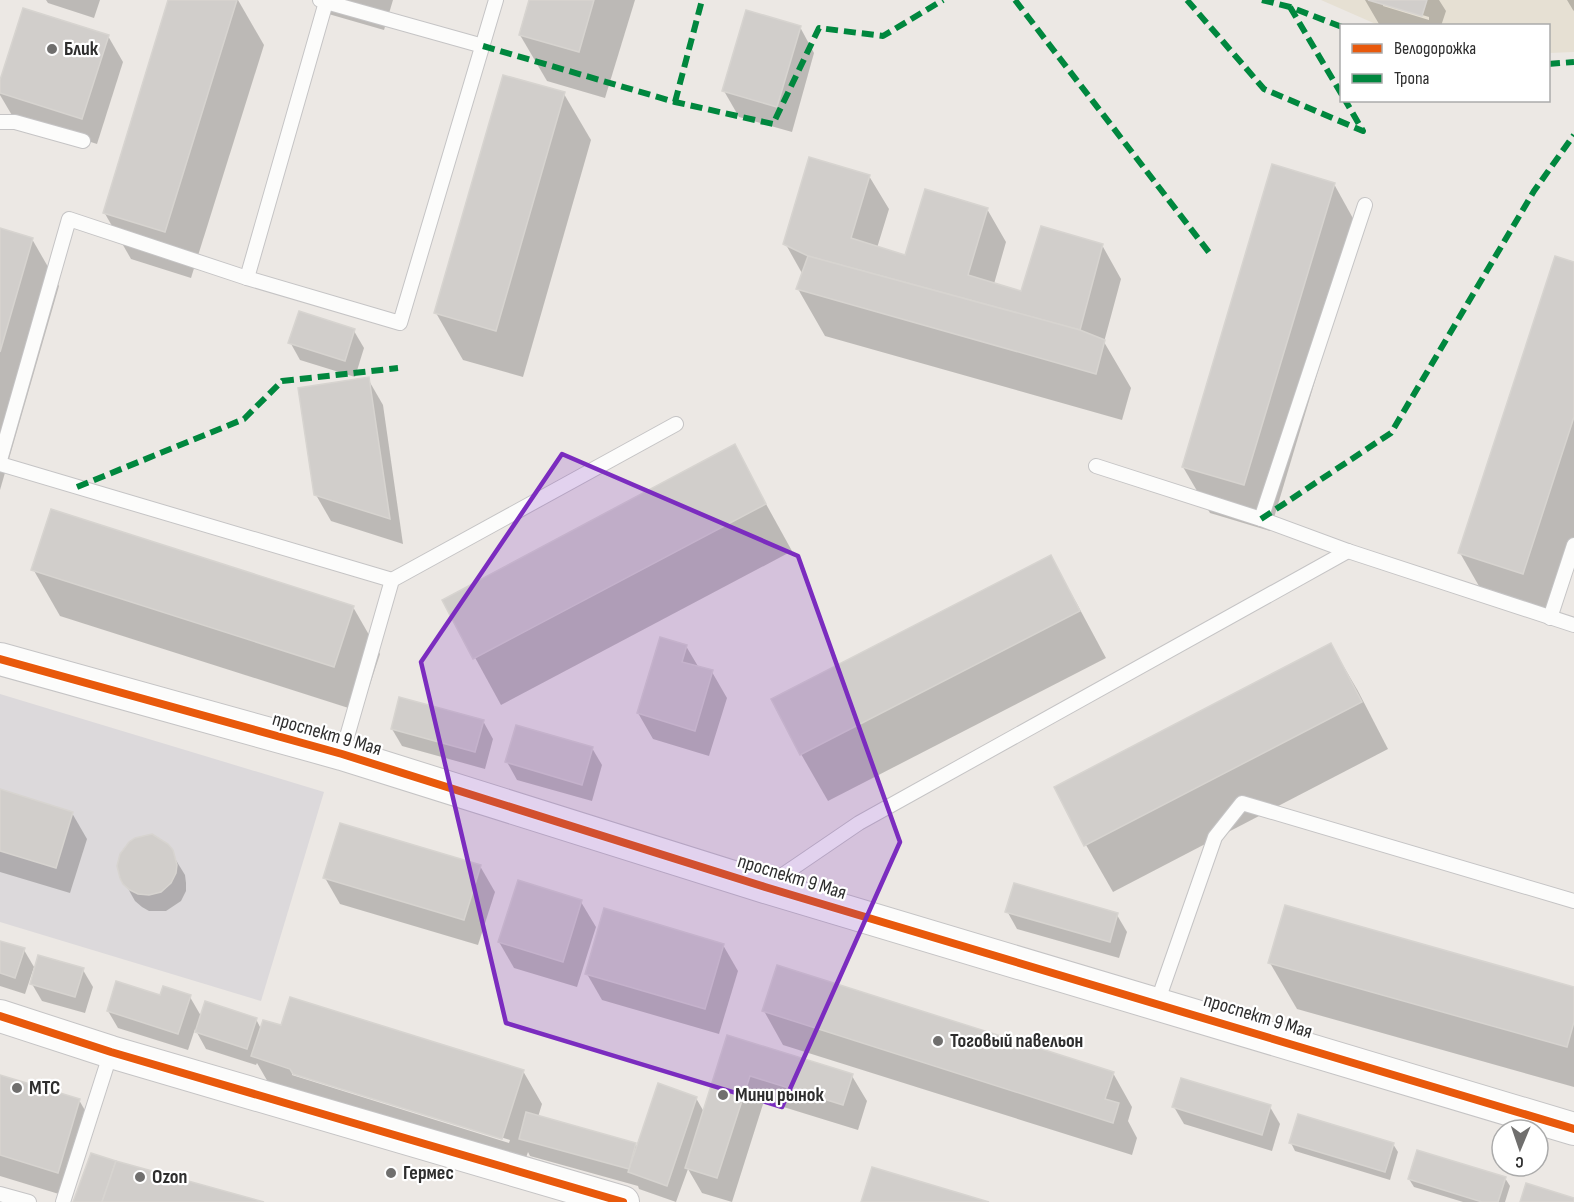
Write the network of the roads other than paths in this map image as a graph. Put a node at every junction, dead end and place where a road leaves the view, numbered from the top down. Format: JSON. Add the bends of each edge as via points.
{"nodes":[{"id":1,"x":496,"y":0,"type":"edge"},
{"id":2,"x":323,"y":1,"type":"edge"},
{"id":3,"x":483,"y":46,"type":"junction"},
{"id":4,"x":0,"y":122,"type":"edge"},
{"id":5,"x":83,"y":141,"type":"dead end"},
{"id":6,"x":1365,"y":205,"type":"dead end"},
{"id":7,"x":247,"y":278,"type":"junction"},
{"id":8,"x":676,"y":424,"type":"dead end"},
{"id":9,"x":0,"y":462,"type":"edge"},
{"id":10,"x":1096,"y":466,"type":"dead end"},
{"id":11,"x":1261,"y":519,"type":"junction"},
{"id":12,"x":1574,"y":545,"type":"edge"},
{"id":13,"x":1348,"y":551,"type":"junction"},
{"id":14,"x":392,"y":580,"type":"junction"},
{"id":15,"x":1550,"y":618,"type":"junction"},
{"id":16,"x":1574,"y":625,"type":"edge"},
{"id":17,"x":0,"y":659,"type":"edge"},
{"id":18,"x":342,"y":754,"type":"junction"},
{"id":19,"x":765,"y":887,"type":"junction"},
{"id":20,"x":1574,"y":901,"type":"edge"},
{"id":21,"x":1157,"y":1003,"type":"junction"},
{"id":22,"x":0,"y":1016,"type":"edge"},
{"id":23,"x":111,"y":1052,"type":"junction"},
{"id":24,"x":1574,"y":1129,"type":"edge"},
{"id":25,"x":0,"y":1194,"type":"edge"},
{"id":26,"x":29,"y":1202,"type":"edge"},
{"id":27,"x":63,"y":1202,"type":"edge"},
{"id":28,"x":623,"y":1202,"type":"edge"}],
"edges":[{"from":1,"to":3,"type":"lane"},
{"from":2,"to":3,"type":"lane"},
{"from":2,"to":7,"type":"lane"},
{"from":3,"to":7,"type":"lane","via":[[400,323]]},
{"from":4,"to":5,"type":"lane","via":[[15,122]]},
{"from":6,"to":11,"type":"lane"},
{"from":7,"to":9,"type":"lane","via":[[69,219]]},
{"from":8,"to":14,"type":"lane"},
{"from":9,"to":14,"type":"lane"},
{"from":10,"to":11,"type":"lane"},
{"from":11,"to":13,"type":"lane"},
{"from":12,"to":15,"type":"lane"},
{"from":13,"to":15,"type":"lane"},
{"from":13,"to":19,"type":"lane","via":[[860,823]]},
{"from":14,"to":18,"type":"lane"},
{"from":15,"to":16,"type":"lane"},
{"from":17,"to":18,"type":"street","name":"проспект 9 Мая"},
{"from":18,"to":19,"type":"street","name":"проспект 9 Мая"},
{"from":19,"to":21,"type":"street","name":"проспект 9 Мая"},
{"from":20,"to":21,"type":"lane","via":[[1242,803],[1215,837]]},
{"from":21,"to":24,"type":"street","name":"проспект 9 Мая"},
{"from":22,"to":23,"type":"street"},
{"from":23,"to":27,"type":"lane"},
{"from":23,"to":28,"type":"street"},
{"from":25,"to":26,"type":"lane"}]}
